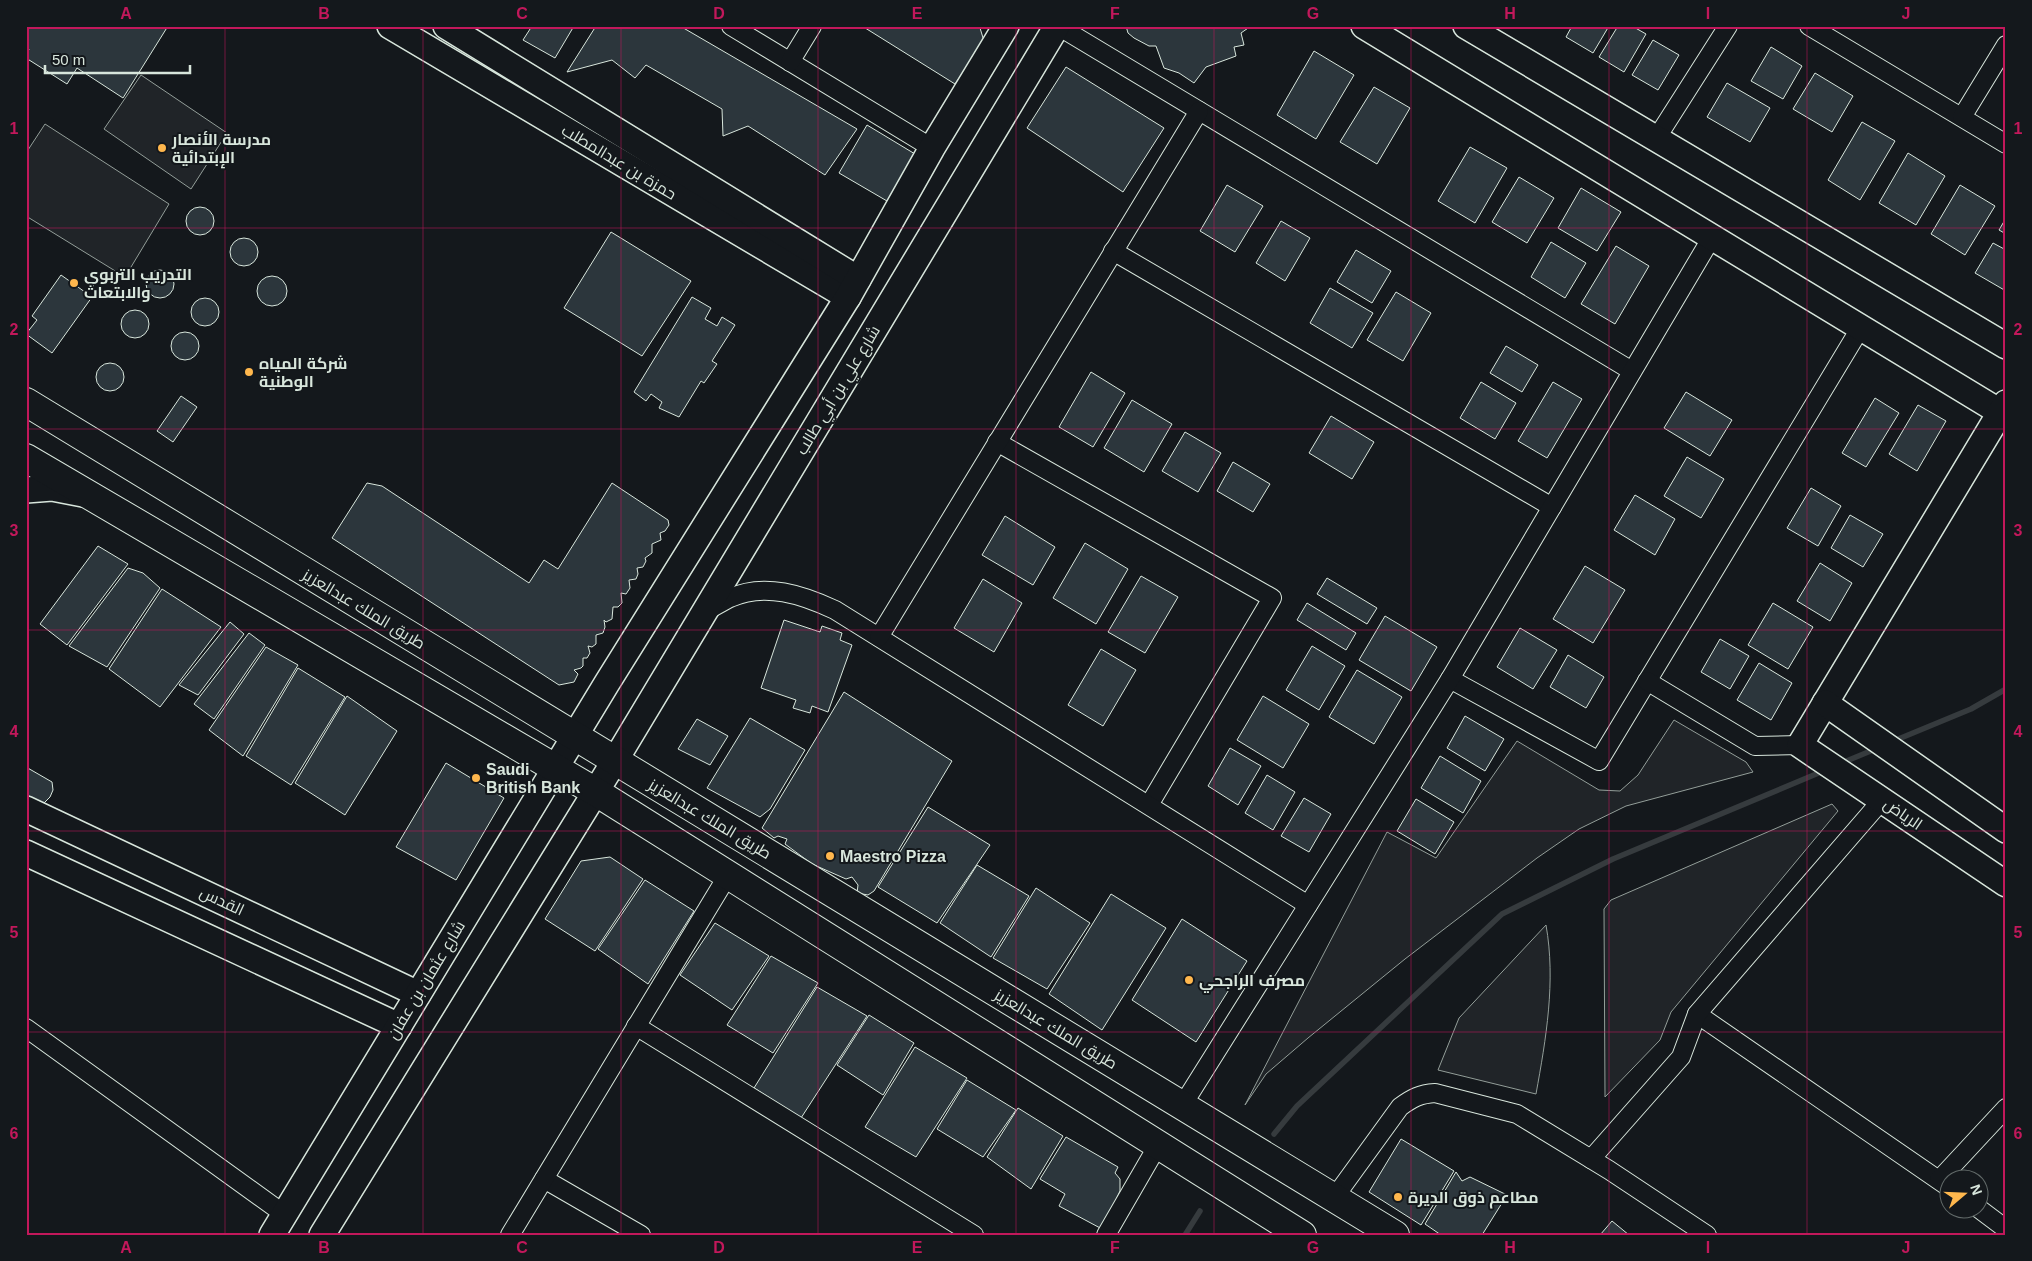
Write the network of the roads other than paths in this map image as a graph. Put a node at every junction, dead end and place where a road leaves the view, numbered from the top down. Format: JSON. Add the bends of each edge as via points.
{"nodes":[{"id":1,"x":390,"y":26,"type":"edge"},
{"id":2,"x":446,"y":26,"type":"edge"},
{"id":3,"x":731,"y":26,"type":"edge"},
{"id":4,"x":812,"y":26,"type":"edge"},
{"id":5,"x":1006,"y":26,"type":"edge"},
{"id":6,"x":1058,"y":26,"type":"edge"},
{"id":7,"x":1364,"y":26,"type":"edge"},
{"id":8,"x":1466,"y":26,"type":"edge"},
{"id":9,"x":1728,"y":26,"type":"edge"},
{"id":10,"x":1809,"y":26,"type":"edge"},
{"id":11,"x":2006,"y":45,"type":"edge"},
{"id":12,"x":790,"y":62,"type":"junction"},
{"id":13,"x":1198,"y":111,"type":"junction"},
{"id":14,"x":1962,"y":117,"type":"junction"},
{"id":15,"x":1656,"y":139,"type":"junction"},
{"id":16,"x":2006,"y":144,"type":"edge"},
{"id":17,"x":932,"y":148,"type":"junction"},
{"id":18,"x":1712,"y":237,"type":"junction"},
{"id":19,"x":1113,"y":251,"type":"junction"},
{"id":20,"x":853,"y":288,"type":"junction"},
{"id":21,"x":1861,"y":327,"type":"junction"},
{"id":22,"x":2006,"y":346,"type":"edge"},
{"id":23,"x":1632,"y":372,"type":"junction"},
{"id":24,"x":26,"y":402,"type":"edge"},
{"id":25,"x":2004,"y":410,"type":"edge"},
{"id":26,"x":997,"y":442,"type":"junction"},
{"id":27,"x":26,"y":458,"type":"edge"},
{"id":28,"x":26,"y":490,"type":"edge"},
{"id":29,"x":87,"y":495,"type":"junction"},
{"id":30,"x":1552,"y":507,"type":"junction"},
{"id":31,"x":705,"y":612,"type":"junction"},
{"id":32,"x":879,"y":637,"type":"junction"},
{"id":33,"x":1450,"y":679,"type":"junction"},
{"id":34,"x":1647,"y":681,"type":"junction"},
{"id":35,"x":1825,"y":704,"type":"junction"},
{"id":36,"x":577,"y":731,"type":"junction"},
{"id":37,"x":1800,"y":745,"type":"junction"},
{"id":38,"x":617,"y":757,"type":"junction"},
{"id":39,"x":555,"y":768,"type":"junction"},
{"id":40,"x":596,"y":792,"type":"junction"},
{"id":41,"x":1882,"y":800,"type":"junction"},
{"id":42,"x":1149,"y":805,"type":"junction"},
{"id":43,"x":26,"y":808,"type":"edge"},
{"id":44,"x":2006,"y":830,"type":"edge"},
{"id":45,"x":26,"y":852,"type":"edge"},
{"id":46,"x":728,"y":875,"type":"junction"},
{"id":47,"x":2006,"y":884,"type":"edge"},
{"id":48,"x":1308,"y":905,"type":"junction"},
{"id":49,"x":418,"y":994,"type":"junction"},
{"id":50,"x":1697,"y":1014,"type":"junction"},
{"id":51,"x":399,"y":1026,"type":"junction"},
{"id":52,"x":636,"y":1026,"type":"junction"},
{"id":53,"x":26,"y":1028,"type":"edge"},
{"id":54,"x":1182,"y":1106,"type":"junction"},
{"id":55,"x":2006,"y":1108,"type":"edge"},
{"id":56,"x":1158,"y":1145,"type":"junction"},
{"id":57,"x":1591,"y":1159,"type":"junction"},
{"id":58,"x":1957,"y":1168,"type":"edge"},
{"id":59,"x":544,"y":1179,"type":"junction"},
{"id":60,"x":1940,"y":1181,"type":"edge"},
{"id":61,"x":1334,"y":1198,"type":"junction"},
{"id":62,"x":1990,"y":1217,"type":"edge"},
{"id":63,"x":278,"y":1224,"type":"edge"},
{"id":64,"x":2006,"y":1229,"type":"edge"},
{"id":65,"x":962,"y":1232,"type":"edge"},
{"id":66,"x":322,"y":1235,"type":"edge"},
{"id":67,"x":510,"y":1235,"type":"edge"},
{"id":68,"x":641,"y":1235,"type":"edge"},
{"id":69,"x":1106,"y":1235,"type":"edge"},
{"id":70,"x":1302,"y":1235,"type":"edge"},
{"id":71,"x":1395,"y":1235,"type":"edge"},
{"id":72,"x":1707,"y":1235,"type":"edge"}],
"edges":[{"from":1,"to":20,"type":"street","name":"حمزة بن عبدالمطلب"},
{"from":2,"to":20,"type":"street","name":"حمزة بن عبدالمطلب"},
{"from":3,"to":12,"type":"street"},
{"from":4,"to":12,"type":"street"},
{"from":5,"to":17,"type":"street"},
{"from":6,"to":13,"type":"street"},
{"from":6,"to":31,"type":"street","name":"شارع علي بن أبي طالب"},
{"from":7,"to":18,"type":"street"},
{"from":8,"to":15,"type":"street"},
{"from":9,"to":15,"type":"street"},
{"from":10,"to":14,"type":"street"},
{"from":11,"to":14,"type":"street"},
{"from":12,"to":17,"type":"street"},
{"from":13,"to":19,"type":"street"},
{"from":13,"to":23,"type":"street"},
{"from":14,"to":16,"type":"street"},
{"from":15,"to":22,"type":"street"},
{"from":17,"to":20,"type":"street"},
{"from":18,"to":21,"type":"street"},
{"from":18,"to":23,"type":"street"},
{"from":19,"to":26,"type":"street"},
{"from":19,"to":30,"type":"street"},
{"from":20,"to":36,"type":"street"},
{"from":21,"to":25,"type":"street"},
{"from":21,"to":34,"type":"street"},
{"from":23,"to":30,"type":"street"},
{"from":24,"to":36,"type":"highway","name":"طريق الملك عبدالعزيز"},
{"from":25,"to":35,"type":"street"},
{"from":26,"to":32,"type":"street"},
{"from":26,"to":42,"type":"street","via":[[1272,598]]},
{"from":27,"to":29,"type":"highway"},
{"from":28,"to":29,"type":"street","via":[[52,488]]},
{"from":29,"to":39,"type":"highway"},
{"from":30,"to":33,"type":"street"},
{"from":31,"to":32,"type":"street","via":[[732,597],[755,591],[781,591],[812,599],[836,610]]},
{"from":31,"to":38,"type":"street","name":"شارع علي بن أبي طالب"},
{"from":32,"to":42,"type":"street"},
{"from":33,"to":34,"type":"street","via":[[1599,761]]},
{"from":33,"to":48,"type":"street"},
{"from":34,"to":37,"type":"street","via":[[1755,746]]},
{"from":35,"to":37,"type":"street"},
{"from":35,"to":44,"type":"street"},
{"from":36,"to":38,"type":"highway","name":"طريق الملك عبدالعزيز"},
{"from":36,"to":39,"type":"street","name":"شارع عثمان بن عفان"},
{"from":37,"to":41,"type":"street","name":"الرياض"},
{"from":38,"to":40,"type":"street"},
{"from":38,"to":54,"type":"highway","name":"طريق الملك عبدالعزيز"},
{"from":39,"to":40,"type":"highway"},
{"from":39,"to":49,"type":"street","name":"شارع عثمان بن عفان"},
{"from":40,"to":46,"type":"highway"},
{"from":40,"to":66,"type":"street"},
{"from":41,"to":47,"type":"street","name":"الرياض"},
{"from":41,"to":50,"type":"street"},
{"from":42,"to":48,"type":"street"},
{"from":43,"to":49,"type":"street","name":"القدس"},
{"from":45,"to":51,"type":"street"},
{"from":46,"to":52,"type":"street"},
{"from":46,"to":56,"type":"highway"},
{"from":48,"to":54,"type":"street"},
{"from":49,"to":51,"type":"street","name":"شارع عثمان بن عفان"},
{"from":50,"to":57,"type":"street","via":[[1681,1057]]},
{"from":50,"to":60,"type":"street"},
{"from":51,"to":63,"type":"street","name":"شارع عثمان بن عفان"},
{"from":52,"to":59,"type":"street"},
{"from":52,"to":65,"type":"street"},
{"from":53,"to":63,"type":"street"},
{"from":54,"to":61,"type":"highway","name":"طريق الملك عبدالعزيز"},
{"from":55,"to":58,"type":"street"},
{"from":56,"to":69,"type":"street"},
{"from":56,"to":70,"type":"highway"},
{"from":57,"to":61,"type":"street","via":[[1517,1114],[1435,1093],[1421,1094],[1400,1107]]},
{"from":57,"to":72,"type":"street"},
{"from":59,"to":67,"type":"street"},
{"from":59,"to":68,"type":"street"},
{"from":61,"to":71,"type":"highway","name":"طريق الملك عبدالعزيز"},
{"from":62,"to":64,"type":"street"}]}
